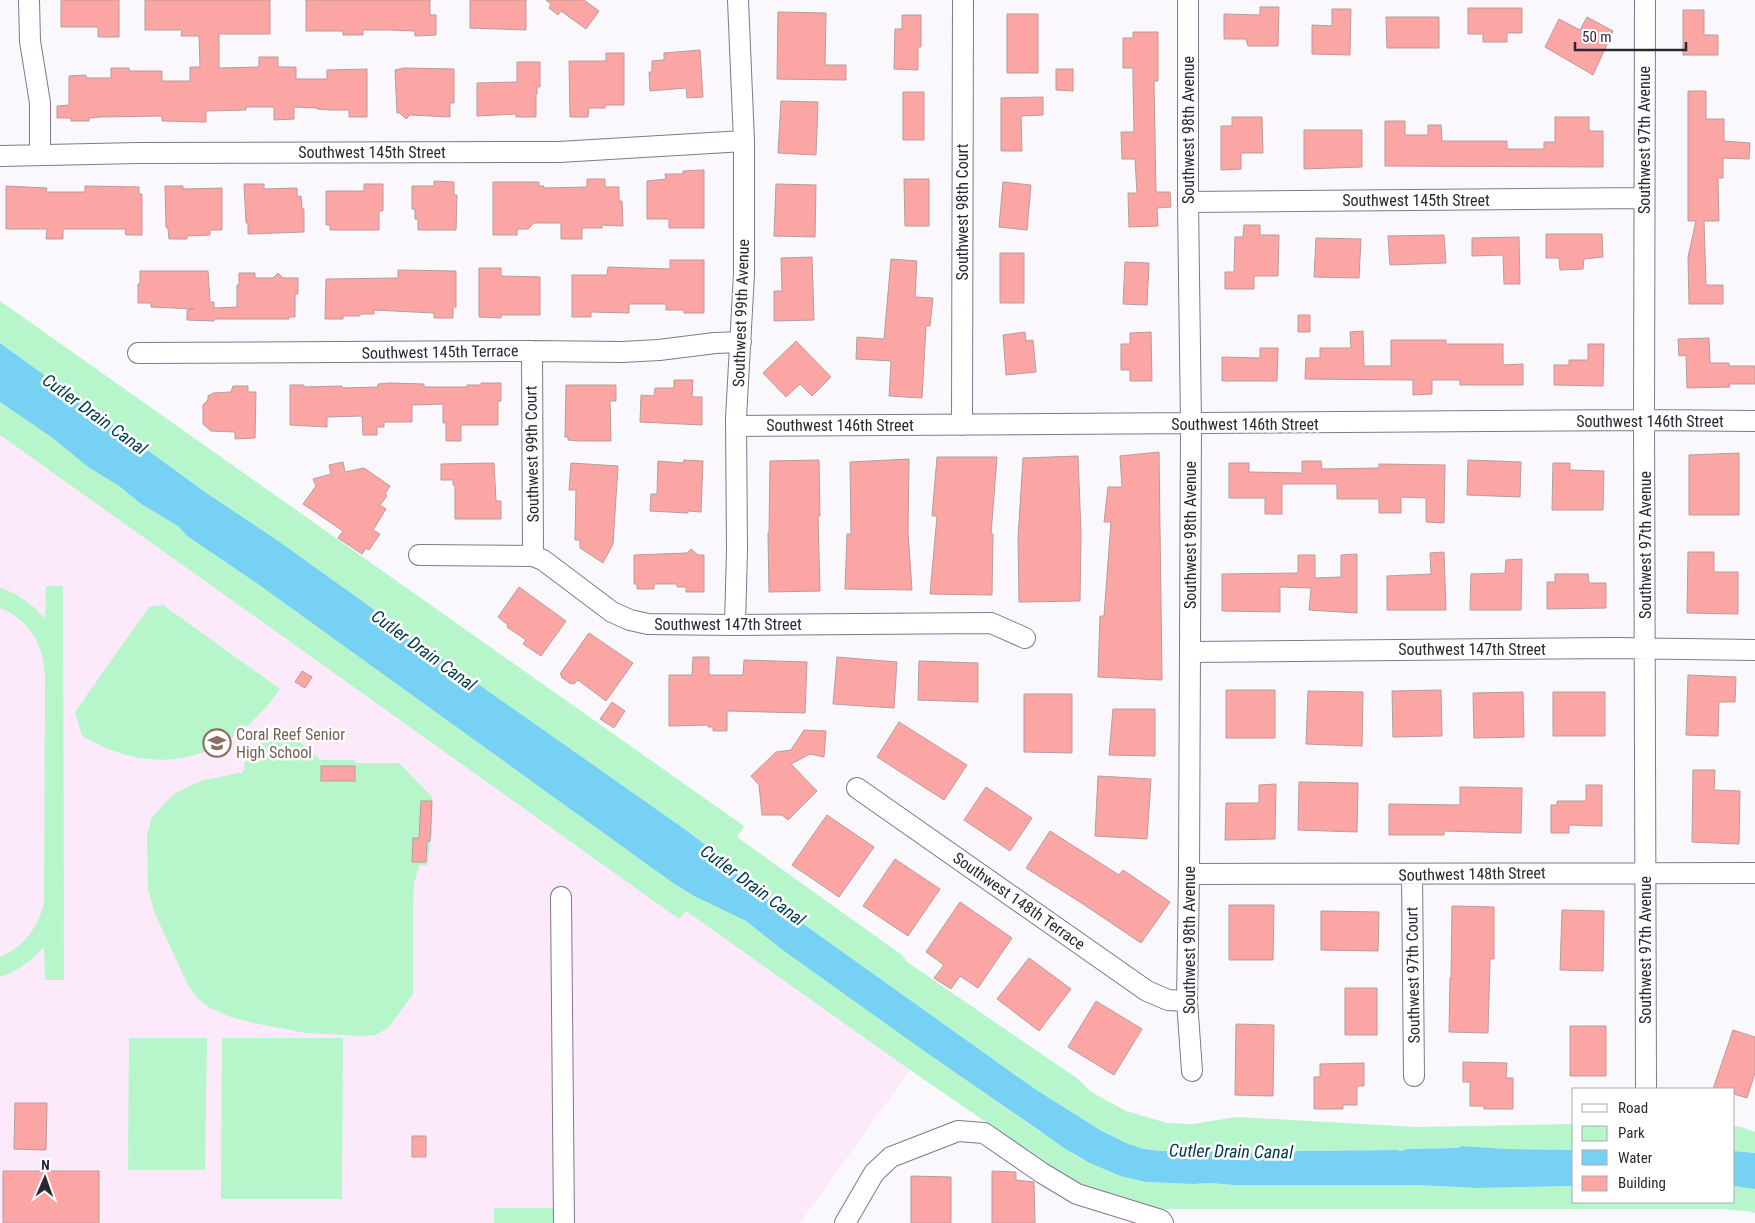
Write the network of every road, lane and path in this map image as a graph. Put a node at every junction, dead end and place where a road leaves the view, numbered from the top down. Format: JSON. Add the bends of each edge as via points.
{"nodes":[{"id":1,"x":29,"y":0,"type":"edge"},
{"id":2,"x":738,"y":0,"type":"edge"},
{"id":3,"x":963,"y":0,"type":"edge"},
{"id":4,"x":1188,"y":0,"type":"edge"},
{"id":5,"x":1645,"y":0,"type":"edge"},
{"id":6,"x":744,"y":141,"type":"junction"},
{"id":7,"x":40,"y":155,"type":"junction"},
{"id":8,"x":0,"y":156,"type":"edge"},
{"id":9,"x":1644,"y":198,"type":"junction"},
{"id":10,"x":1188,"y":202,"type":"junction"},
{"id":11,"x":741,"y":342,"type":"junction"},
{"id":12,"x":532,"y":351,"type":"junction"},
{"id":13,"x":138,"y":353,"type":"dead end"},
{"id":14,"x":1644,"y":420,"type":"junction"},
{"id":15,"x":1755,"y":421,"type":"edge"},
{"id":16,"x":1191,"y":424,"type":"junction"},
{"id":17,"x":962,"y":425,"type":"junction"},
{"id":18,"x":736,"y":426,"type":"junction"},
{"id":19,"x":418,"y":555,"type":"dead end"},
{"id":20,"x":533,"y":556,"type":"junction"},
{"id":21,"x":735,"y":625,"type":"junction"},
{"id":22,"x":1024,"y":638,"type":"dead end"},
{"id":23,"x":1645,"y":649,"type":"junction"},
{"id":24,"x":1755,"y":650,"type":"edge"},
{"id":25,"x":1190,"y":652,"type":"junction"},
{"id":26,"x":857,"y":788,"type":"dead end"},
{"id":27,"x":1645,"y":872,"type":"junction"},
{"id":28,"x":1755,"y":873,"type":"edge"},
{"id":29,"x":1190,"y":874,"type":"junction"},
{"id":30,"x":1412,"y":875,"type":"junction"},
{"id":31,"x":561,"y":897,"type":"dead end"},
{"id":32,"x":1187,"y":1001,"type":"junction"},
{"id":33,"x":1192,"y":1071,"type":"dead end"},
{"id":34,"x":1414,"y":1076,"type":"dead end"},
{"id":35,"x":1646,"y":1088,"type":"edge"},
{"id":36,"x":564,"y":1223,"type":"edge"},
{"id":37,"x":845,"y":1223,"type":"edge"},
{"id":38,"x":1163,"y":1223,"type":"edge"}],
"edges":[{"from":1,"to":7,"type":"street","via":[[30,41],[40,104]]},
{"from":2,"to":6,"type":"street","name":"Southwest 99th Avenue"},
{"from":3,"to":17,"type":"street","name":"Southwest 98th Court"},
{"from":4,"to":10,"type":"street","name":"Southwest 98th Avenue"},
{"from":5,"to":9,"type":"street","name":"Southwest 97th Avenue"},
{"from":6,"to":7,"type":"street","name":"Southwest 145th Street","via":[[559,152]]},
{"from":6,"to":11,"type":"street","name":"Southwest 99th Avenue"},
{"from":7,"to":8,"type":"street","name":"Southwest 145th Street"},
{"from":9,"to":10,"type":"street","name":"Southwest 145th Street"},
{"from":9,"to":14,"type":"street","name":"Southwest 97th Avenue"},
{"from":10,"to":16,"type":"street","name":"Southwest 98th Avenue"},
{"from":11,"to":12,"type":"street","name":"Southwest 145th Terrace","via":[[622,352]]},
{"from":11,"to":18,"type":"street","name":"Southwest 99th Avenue"},
{"from":12,"to":13,"type":"street","name":"Southwest 145th Terrace"},
{"from":12,"to":20,"type":"street","name":"Southwest 99th Court"},
{"from":14,"to":15,"type":"street","name":"Southwest 146th Street"},
{"from":14,"to":16,"type":"street","name":"Southwest 146th Street"},
{"from":14,"to":23,"type":"street","name":"Southwest 97th Avenue"},
{"from":16,"to":17,"type":"street","name":"Southwest 146th Street"},
{"from":16,"to":25,"type":"street","name":"Southwest 98th Avenue"},
{"from":17,"to":18,"type":"street","name":"Southwest 146th Street"},
{"from":18,"to":21,"type":"street","name":"Southwest 99th Avenue"},
{"from":19,"to":20,"type":"street","name":"Southwest 147th Street"},
{"from":20,"to":21,"type":"street","name":"Southwest 147th Street","via":[[543,560],[612,612],[630,620],[659,625]]},
{"from":21,"to":22,"type":"street","name":"Southwest 147th Street","via":[[990,622]]},
{"from":23,"to":24,"type":"street","name":"Southwest 147th Street"},
{"from":23,"to":25,"type":"street","name":"Southwest 147th Street"},
{"from":23,"to":27,"type":"street","name":"Southwest 97th Avenue"},
{"from":25,"to":29,"type":"street","name":"Southwest 98th Avenue"},
{"from":26,"to":32,"type":"street","name":"Southwest 148th Terrace","via":[[1147,991],[1168,1000]]},
{"from":27,"to":28,"type":"street","name":"Southwest 148th Street"},
{"from":27,"to":30,"type":"street","name":"Southwest 148th Street"},
{"from":27,"to":35,"type":"street","name":"Southwest 97th Avenue"},
{"from":29,"to":30,"type":"street","name":"Southwest 148th Street"},
{"from":29,"to":32,"type":"street","name":"Southwest 98th Avenue"},
{"from":30,"to":34,"type":"street","name":"Southwest 97th Court"},
{"from":31,"to":36,"type":"street"},
{"from":32,"to":33,"type":"street","name":"Southwest 98th Avenue"},
{"from":37,"to":38,"type":"street","via":[[874,1173],[891,1156],[958,1131],[984,1133],[1077,1194]]}]}
